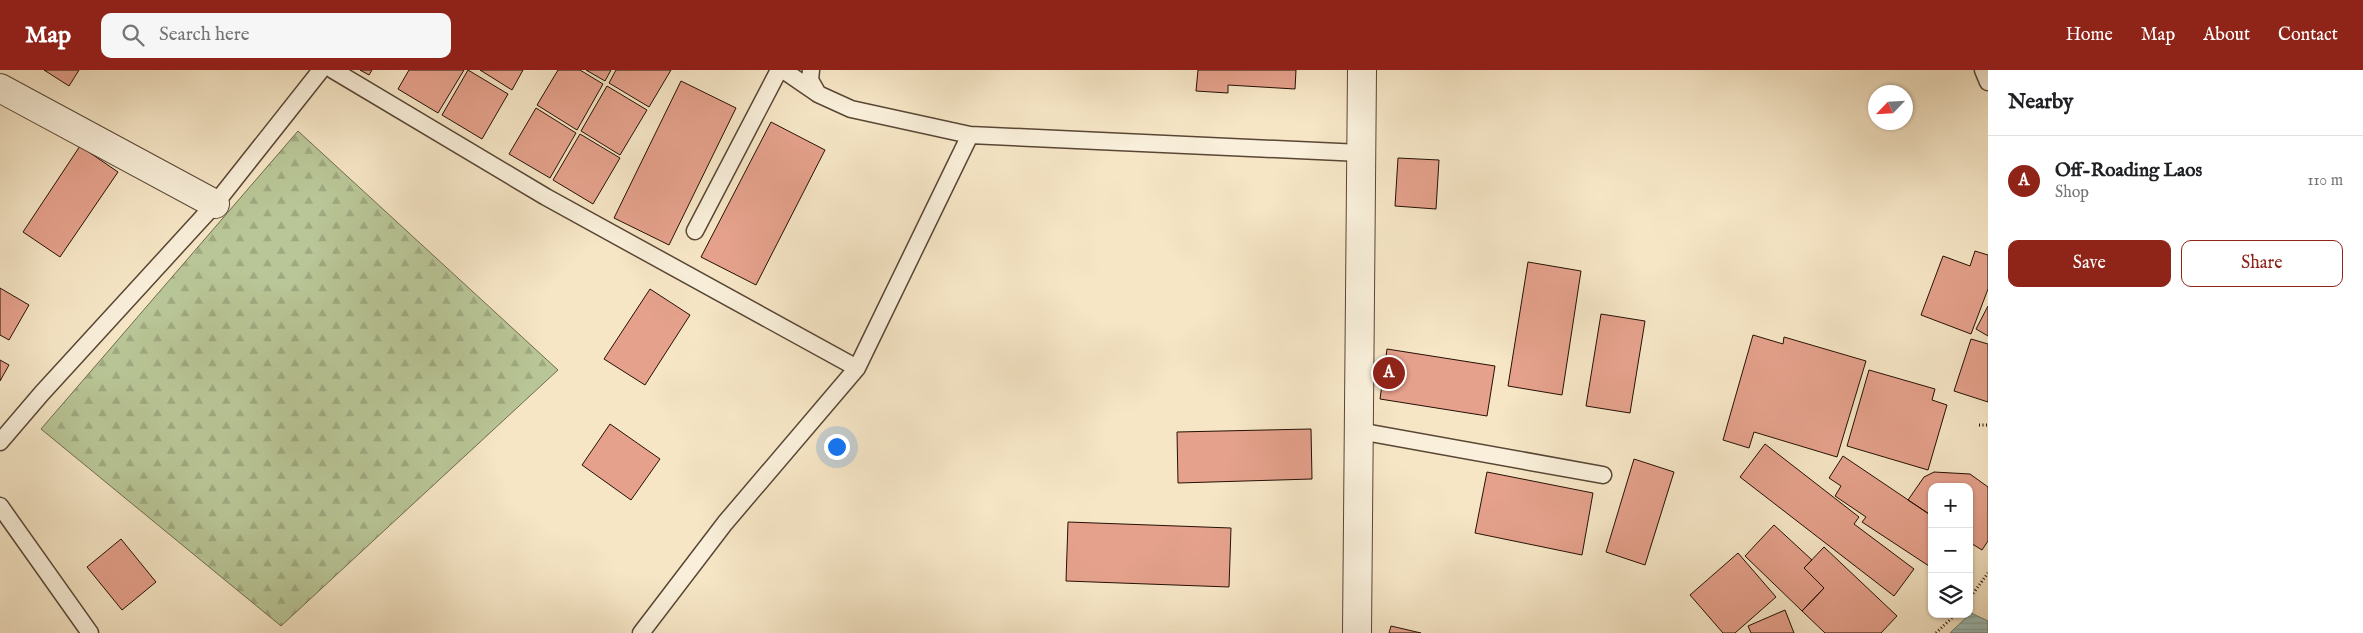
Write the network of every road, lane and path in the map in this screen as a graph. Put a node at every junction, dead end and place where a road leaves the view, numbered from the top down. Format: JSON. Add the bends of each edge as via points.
{"nodes":[{"id":1,"x":321,"y":70,"type":"edge"},
{"id":2,"x":333,"y":70,"type":"edge"},
{"id":3,"x":781,"y":70,"type":"edge"},
{"id":4,"x":811,"y":70,"type":"edge"},
{"id":5,"x":1362,"y":70,"type":"edge"},
{"id":6,"x":1983,"y":70,"type":"edge"},
{"id":7,"x":1988,"y":82,"type":"edge"},
{"id":8,"x":0,"y":88,"type":"edge"},
{"id":9,"x":818,"y":94,"type":"junction"},
{"id":10,"x":970,"y":135,"type":"junction"},
{"id":11,"x":1361,"y":153,"type":"junction"},
{"id":12,"x":215,"y":204,"type":"junction"},
{"id":13,"x":695,"y":231,"type":"dead end"},
{"id":14,"x":857,"y":368,"type":"junction"},
{"id":15,"x":1979,"y":425,"type":"dead end"},
{"id":16,"x":1988,"y":425,"type":"edge"},
{"id":17,"x":1359,"y":431,"type":"junction"},
{"id":18,"x":0,"y":442,"type":"edge"},
{"id":19,"x":1603,"y":475,"type":"dead end"},
{"id":20,"x":0,"y":506,"type":"edge"},
{"id":21,"x":1988,"y":573,"type":"edge"},
{"id":22,"x":1973,"y":594,"type":"edge"},
{"id":23,"x":1952,"y":618,"type":"edge"},
{"id":24,"x":90,"y":633,"type":"edge"},
{"id":25,"x":641,"y":633,"type":"edge"},
{"id":26,"x":1357,"y":633,"type":"edge"},
{"id":27,"x":1936,"y":633,"type":"edge"}],
"edges":[{"from":1,"to":12,"type":"lane"},
{"from":2,"to":14,"type":"lane","via":[[546,197]]},
{"from":3,"to":9,"type":"lane"},
{"from":3,"to":13,"type":"lane"},
{"from":4,"to":9,"type":"lane","via":[[810,80]]},
{"from":5,"to":11,"type":"street"},
{"from":6,"to":7,"type":"lane"},
{"from":8,"to":12,"type":"street"},
{"from":9,"to":10,"type":"lane","via":[[851,109]]},
{"from":10,"to":11,"type":"lane"},
{"from":10,"to":14,"type":"lane"},
{"from":11,"to":17,"type":"street"},
{"from":12,"to":18,"type":"lane"},
{"from":14,"to":25,"type":"lane","via":[[725,523]]},
{"from":15,"to":16,"type":"path"},
{"from":17,"to":19,"type":"lane"},
{"from":17,"to":26,"type":"street"},
{"from":20,"to":24,"type":"lane"},
{"from":21,"to":22,"type":"path"},
{"from":23,"to":27,"type":"path"}]}
